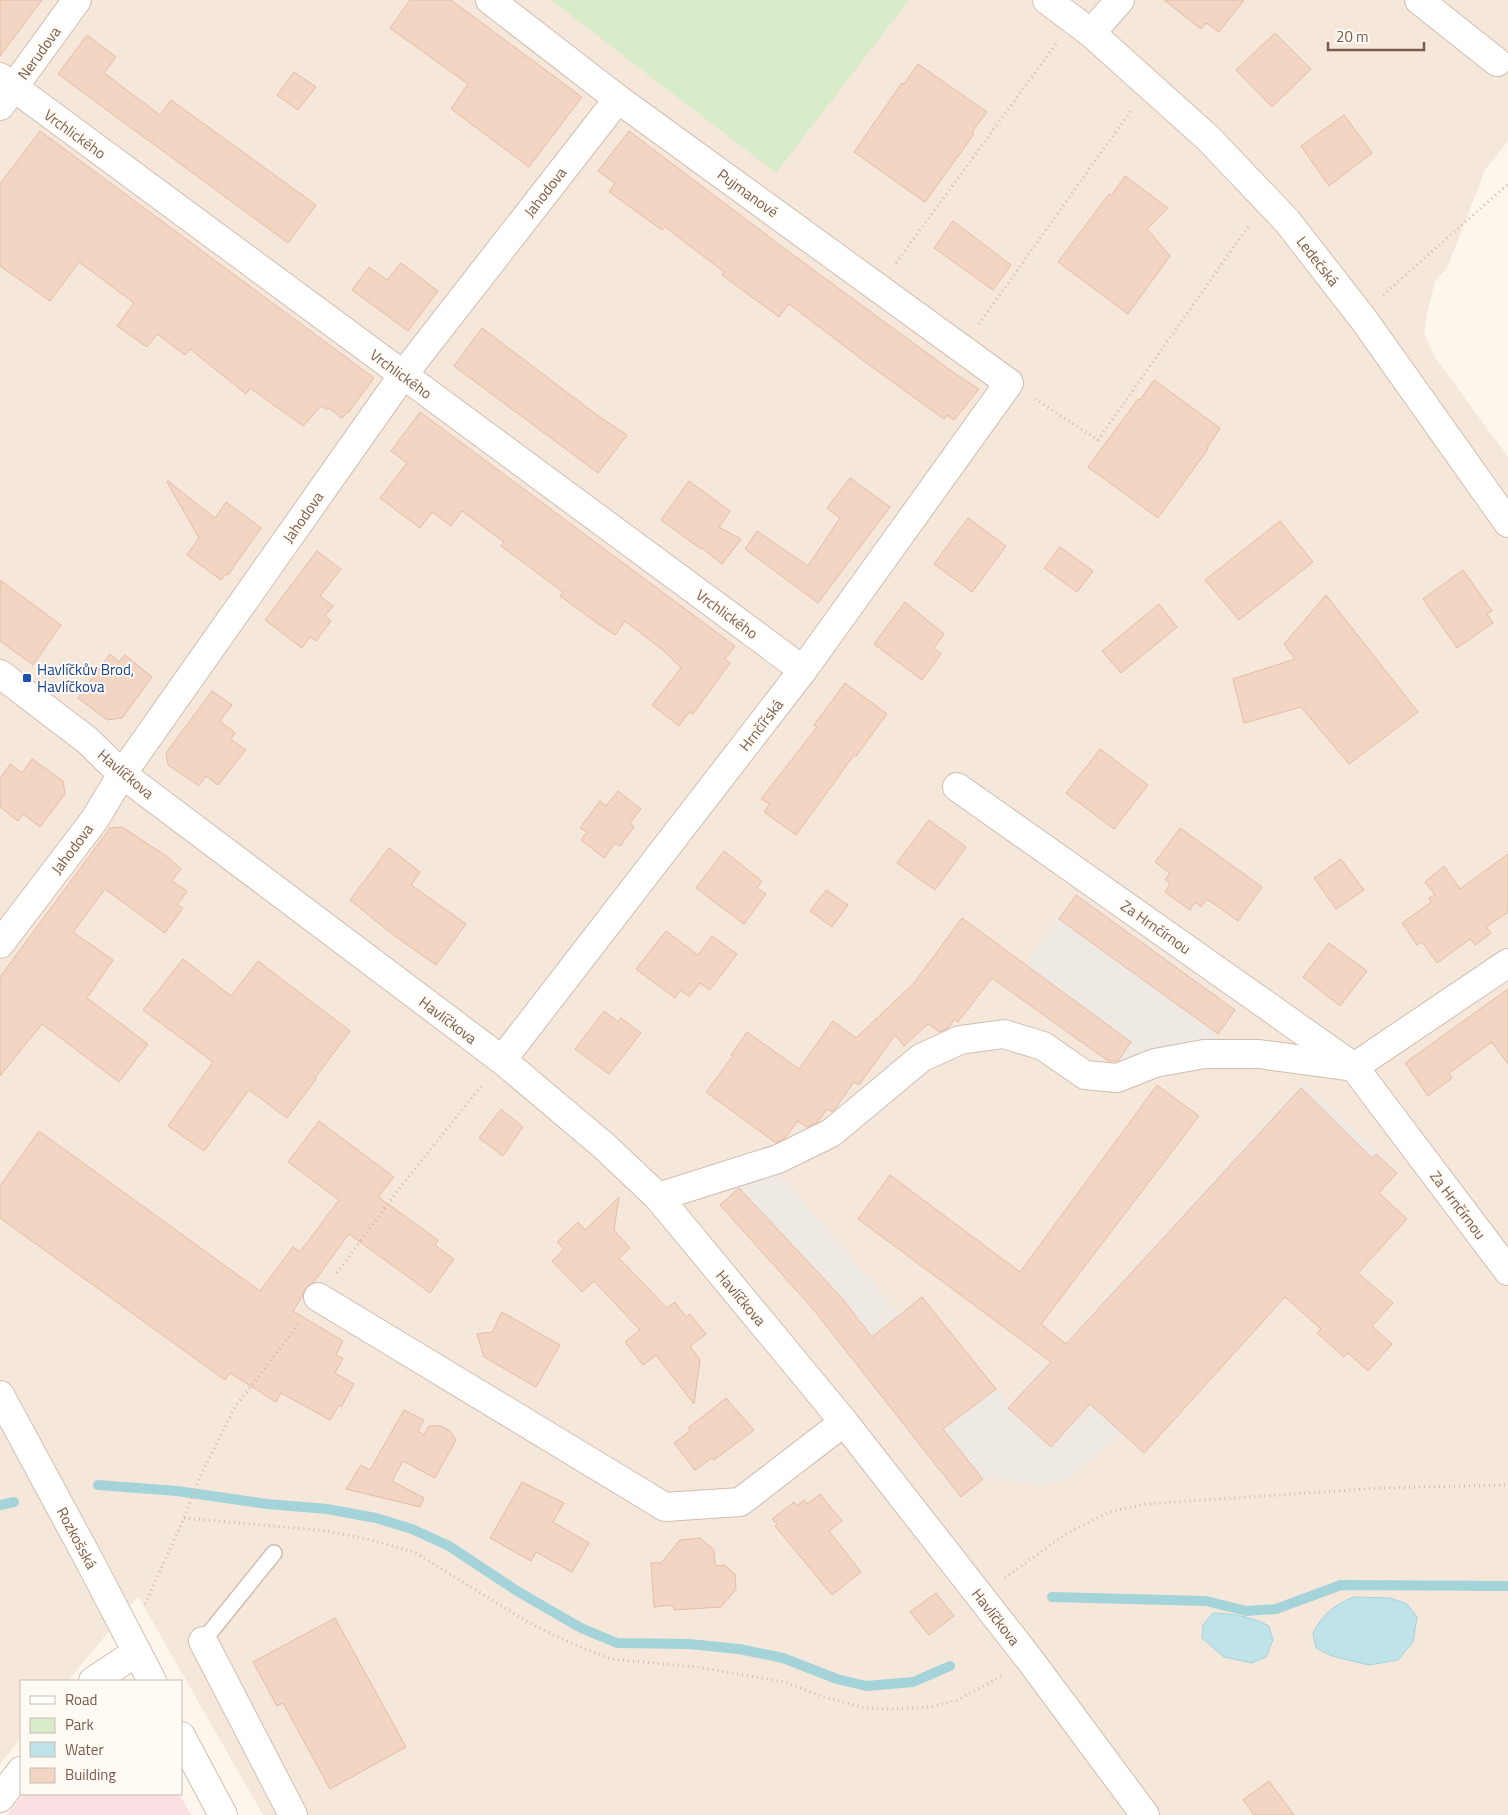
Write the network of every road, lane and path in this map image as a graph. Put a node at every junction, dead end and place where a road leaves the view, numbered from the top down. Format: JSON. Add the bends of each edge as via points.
{"nodes":[{"id":1,"x":77,"y":0,"type":"edge"},
{"id":2,"x":490,"y":0,"type":"edge"},
{"id":3,"x":1047,"y":0,"type":"edge"},
{"id":4,"x":1120,"y":0,"type":"edge"},
{"id":5,"x":1420,"y":0,"type":"edge"},
{"id":6,"x":1082,"y":27,"type":"junction"},
{"id":7,"x":1497,"y":62,"type":"dead end"},
{"id":8,"x":1149,"y":85,"type":"junction"},
{"id":9,"x":4,"y":90,"type":"edge"},
{"id":10,"x":618,"y":98,"type":"junction"},
{"id":11,"x":1508,"y":184,"type":"edge"},
{"id":12,"x":1267,"y":199,"type":"junction"},
{"id":13,"x":878,"y":288,"type":"junction"},
{"id":14,"x":1364,"y":320,"type":"junction"},
{"id":15,"x":961,"y":349,"type":"junction"},
{"id":16,"x":403,"y":375,"type":"junction"},
{"id":17,"x":1009,"y":383,"type":"junction"},
{"id":18,"x":1508,"y":523,"type":"edge"},
{"id":19,"x":803,"y":670,"type":"junction"},
{"id":20,"x":0,"y":674,"type":"edge"},
{"id":21,"x":122,"y":774,"type":"junction"},
{"id":22,"x":957,"y":787,"type":"dead end"},
{"id":23,"x":0,"y":944,"type":"edge"},
{"id":24,"x":1508,"y":963,"type":"edge"},
{"id":25,"x":502,"y":1060,"type":"junction"},
{"id":26,"x":1354,"y":1067,"type":"junction"},
{"id":27,"x":658,"y":1197,"type":"junction"},
{"id":28,"x":1508,"y":1270,"type":"edge"},
{"id":29,"x":318,"y":1297,"type":"junction"},
{"id":30,"x":0,"y":1396,"type":"edge"},
{"id":31,"x":844,"y":1422,"type":"junction"},
{"id":32,"x":1508,"y":1485,"type":"edge"},
{"id":33,"x":184,"y":1518,"type":"junction"},
{"id":34,"x":274,"y":1552,"type":"dead end"},
{"id":35,"x":980,"y":1596,"type":"junction"},
{"id":36,"x":119,"y":1618,"type":"junction"},
{"id":37,"x":203,"y":1641,"type":"joint"},
{"id":38,"x":137,"y":1652,"type":"junction"},
{"id":39,"x":1030,"y":1660,"type":"junction"},
{"id":40,"x":95,"y":1680,"type":"edge"},
{"id":41,"x":151,"y":1680,"type":"edge"},
{"id":42,"x":182,"y":1738,"type":"edge"},
{"id":43,"x":20,"y":1771,"type":"edge"},
{"id":44,"x":0,"y":1798,"type":"edge"},
{"id":45,"x":222,"y":1815,"type":"edge"},
{"id":46,"x":293,"y":1815,"type":"edge"},
{"id":47,"x":1145,"y":1815,"type":"edge"}],
"edges":[{"from":1,"to":9,"type":"street","name":"Nerudova"},
{"from":2,"to":10,"type":"street","name":"Pujmanové"},
{"from":3,"to":6,"type":"street","name":"Ledečská"},
{"from":4,"to":6,"type":"street"},
{"from":5,"to":7,"type":"street"},
{"from":6,"to":8,"type":"street","name":"Ledečská"},
{"from":6,"to":13,"type":"path"},
{"from":8,"to":12,"type":"street","name":"Ledečská","via":[[1208,138]]},
{"from":8,"to":15,"type":"path"},
{"from":9,"to":16,"type":"street","name":"Vrchlického"},
{"from":10,"to":13,"type":"street","name":"Pujmanové"},
{"from":10,"to":16,"type":"street","name":"Jahodova"},
{"from":11,"to":14,"type":"path","via":[[1380,298]]},
{"from":12,"to":14,"type":"street","name":"Ledečská"},
{"from":12,"to":17,"type":"path","via":[[1098,440]]},
{"from":13,"to":15,"type":"street","name":"Pujmanové"},
{"from":14,"to":18,"type":"street","name":"Ledečská"},
{"from":15,"to":17,"type":"street","name":"Pujmanové"},
{"from":16,"to":19,"type":"street","name":"Vrchlického"},
{"from":16,"to":21,"type":"street","name":"Jahodova"},
{"from":17,"to":19,"type":"street","name":"Hrnčířská"},
{"from":19,"to":25,"type":"street","name":"Hrnčířská"},
{"from":20,"to":21,"type":"street","name":"Havlíčkova","via":[[87,740]]},
{"from":21,"to":23,"type":"street","name":"Jahodova","via":[[95,819]]},
{"from":21,"to":25,"type":"street","name":"Havlíčkova"},
{"from":22,"to":26,"type":"street","name":"Za Hrnčírnou"},
{"from":24,"to":26,"type":"street"},
{"from":25,"to":27,"type":"street","name":"Havlíčkova","via":[[603,1145]]},
{"from":25,"to":29,"type":"path","via":[[401,1186]]},
{"from":26,"to":27,"type":"street","via":[[1259,1054],[1204,1054],[1155,1063],[1116,1078],[1085,1075],[1043,1046],[1004,1034],[960,1040],[921,1058],[831,1133],[778,1159]]},
{"from":26,"to":28,"type":"street","name":"Za Hrnčírnou"},
{"from":27,"to":31,"type":"street","name":"Havlíčkova"},
{"from":29,"to":31,"type":"street","via":[[665,1507],[740,1502]]},
{"from":29,"to":33,"type":"path","via":[[235,1407],[199,1479]]},
{"from":30,"to":36,"type":"street","name":"Rozkošská"},
{"from":31,"to":35,"type":"street","name":"Havlíčkova"},
{"from":32,"to":35,"type":"path","via":[[1380,1488],[1146,1504],[1109,1512],[1064,1535]]},
{"from":33,"to":36,"type":"path","via":[[145,1604]]},
{"from":33,"to":39,"type":"path","via":[[328,1531],[371,1540],[414,1552],[531,1624],[611,1658],[696,1667],[785,1682],[865,1708],[930,1707],[958,1700]]},
{"from":34,"to":37,"type":"lane"},
{"from":35,"to":39,"type":"street","name":"Havlíčkova"},
{"from":36,"to":38,"type":"street","name":"Rozkošská"},
{"from":37,"to":46,"type":"street"},
{"from":38,"to":40,"type":"street"},
{"from":38,"to":41,"type":"street","name":"Rozkošská"},
{"from":39,"to":47,"type":"street","name":"Havlíčkova"},
{"from":42,"to":45,"type":"street"},
{"from":43,"to":44,"type":"street"}]}
